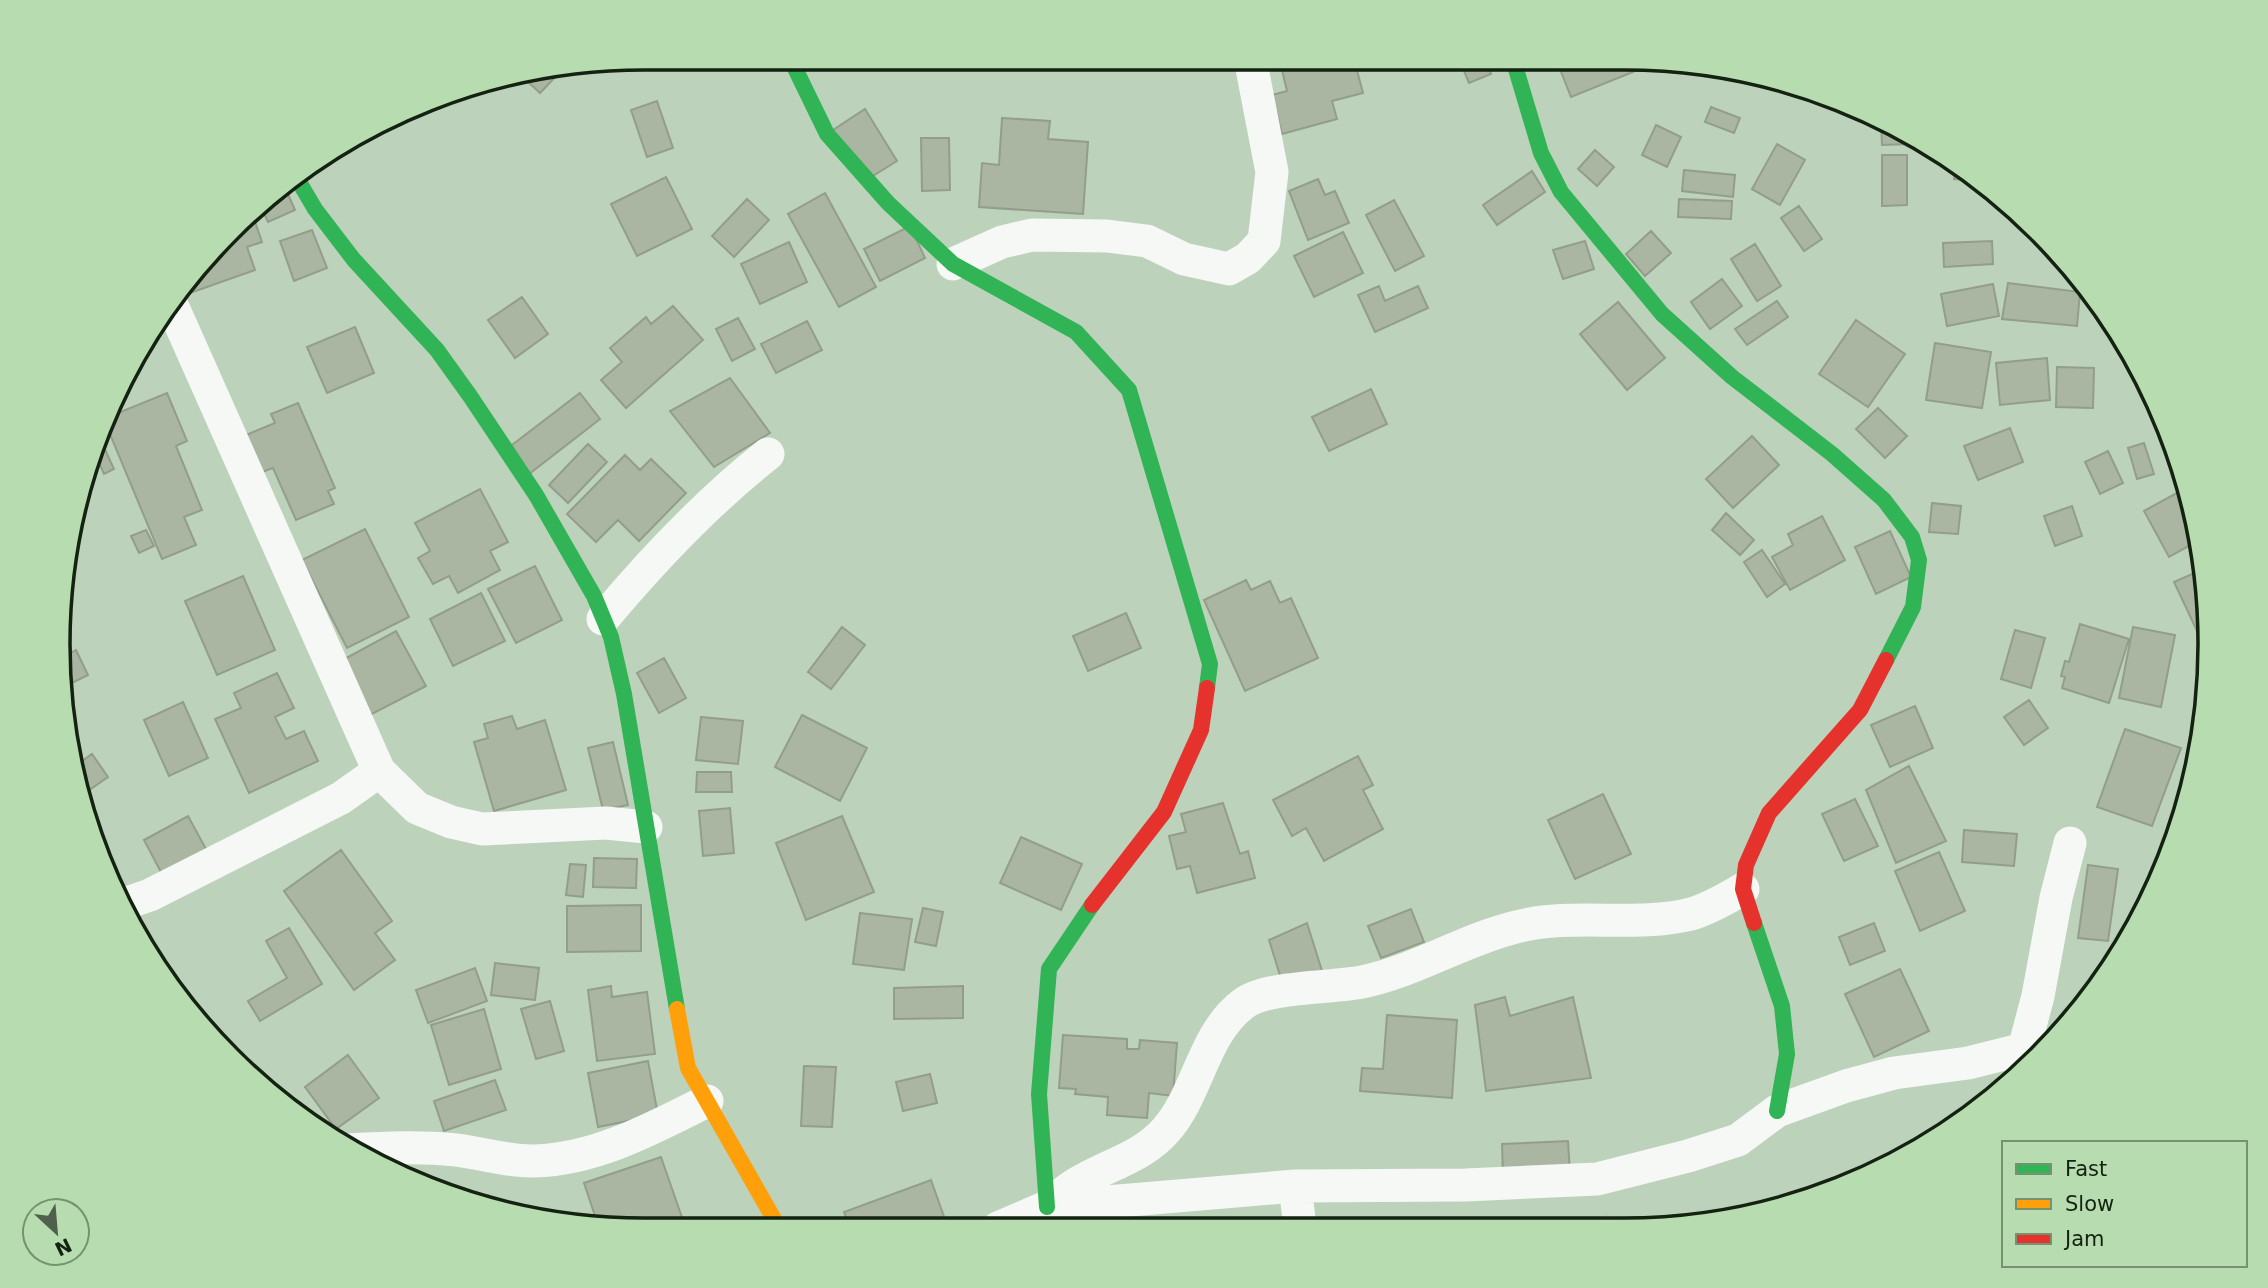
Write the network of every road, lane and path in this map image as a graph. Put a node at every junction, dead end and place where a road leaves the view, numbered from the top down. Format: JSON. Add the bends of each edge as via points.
{"nodes":[{"id":1,"x":796,"y":70,"type":"edge"},
{"id":2,"x":1252,"y":70,"type":"edge"},
{"id":3,"x":1516,"y":70,"type":"edge"},
{"id":4,"x":301,"y":185,"type":"edge"},
{"id":5,"x":953,"y":264,"type":"junction"},
{"id":6,"x":175,"y":314,"type":"edge"},
{"id":7,"x":768,"y":454,"type":"dead end"},
{"id":8,"x":603,"y":619,"type":"junction"},
{"id":9,"x":379,"y":771,"type":"junction"},
{"id":10,"x":646,"y":827,"type":"junction"},
{"id":11,"x":2070,"y":843,"type":"dead end"},
{"id":12,"x":1743,"y":889,"type":"junction"},
{"id":13,"x":131,"y":902,"type":"edge"},
{"id":14,"x":2028,"y":1052,"type":"edge"},
{"id":15,"x":2022,"y":1058,"type":"edge"},
{"id":16,"x":706,"y":1101,"type":"junction"},
{"id":17,"x":1777,"y":1111,"type":"junction"},
{"id":18,"x":371,"y":1149,"type":"edge"},
{"id":19,"x":1295,"y":1185,"type":"junction"},
{"id":20,"x":1047,"y":1207,"type":"junction"},
{"id":21,"x":773,"y":1218,"type":"edge"},
{"id":22,"x":1021,"y":1218,"type":"edge"},
{"id":23,"x":1299,"y":1218,"type":"edge"}],
"edges":[{"from":1,"to":5,"type":"street","via":[[827,134],[888,203]]},
{"from":2,"to":5,"type":"street","via":[[1272,172],[1264,241],[1248,258],[1229,269],[1184,258],[1147,241],[1032,235],[1002,242]]},
{"from":3,"to":12,"type":"street","via":[[1541,153],[1561,192],[1662,314],[1722,369],[1884,500],[1912,537],[1919,560],[1913,607],[1860,710],[1769,813],[1746,865]]},
{"from":4,"to":8,"type":"street","via":[[354,260],[437,350],[470,396],[536,495]]},
{"from":5,"to":20,"type":"street","via":[[1076,332],[1129,390],[1210,664],[1201,730],[1164,812],[1095,900],[1049,969],[1039,1094]]},
{"from":6,"to":9,"type":"street"},
{"from":7,"to":8,"type":"street","via":[[686,526]]},
{"from":8,"to":10,"type":"street","via":[[624,694]]},
{"from":9,"to":10,"type":"street","via":[[417,808],[482,829],[607,823]]},
{"from":9,"to":13,"type":"street","via":[[341,798]]},
{"from":10,"to":16,"type":"street","via":[[688,1068]]},
{"from":11,"to":14,"type":"street"},
{"from":12,"to":17,"type":"street","via":[[1782,1006],[1787,1054]]},
{"from":12,"to":20,"type":"street","via":[[1692,914],[1560,919],[1518,926],[1389,976],[1302,988],[1243,1003],[1219,1032],[1168,1128],[1149,1147],[1076,1184]]},
{"from":15,"to":17,"type":"street","via":[[1894,1073]]},
{"from":16,"to":18,"type":"street","via":[[645,1132],[564,1157],[534,1161],[456,1150]]},
{"from":16,"to":21,"type":"street"},
{"from":17,"to":19,"type":"street","via":[[1738,1140],[1597,1179]]},
{"from":19,"to":20,"type":"street"},
{"from":19,"to":23,"type":"street"},
{"from":20,"to":22,"type":"street"}]}
